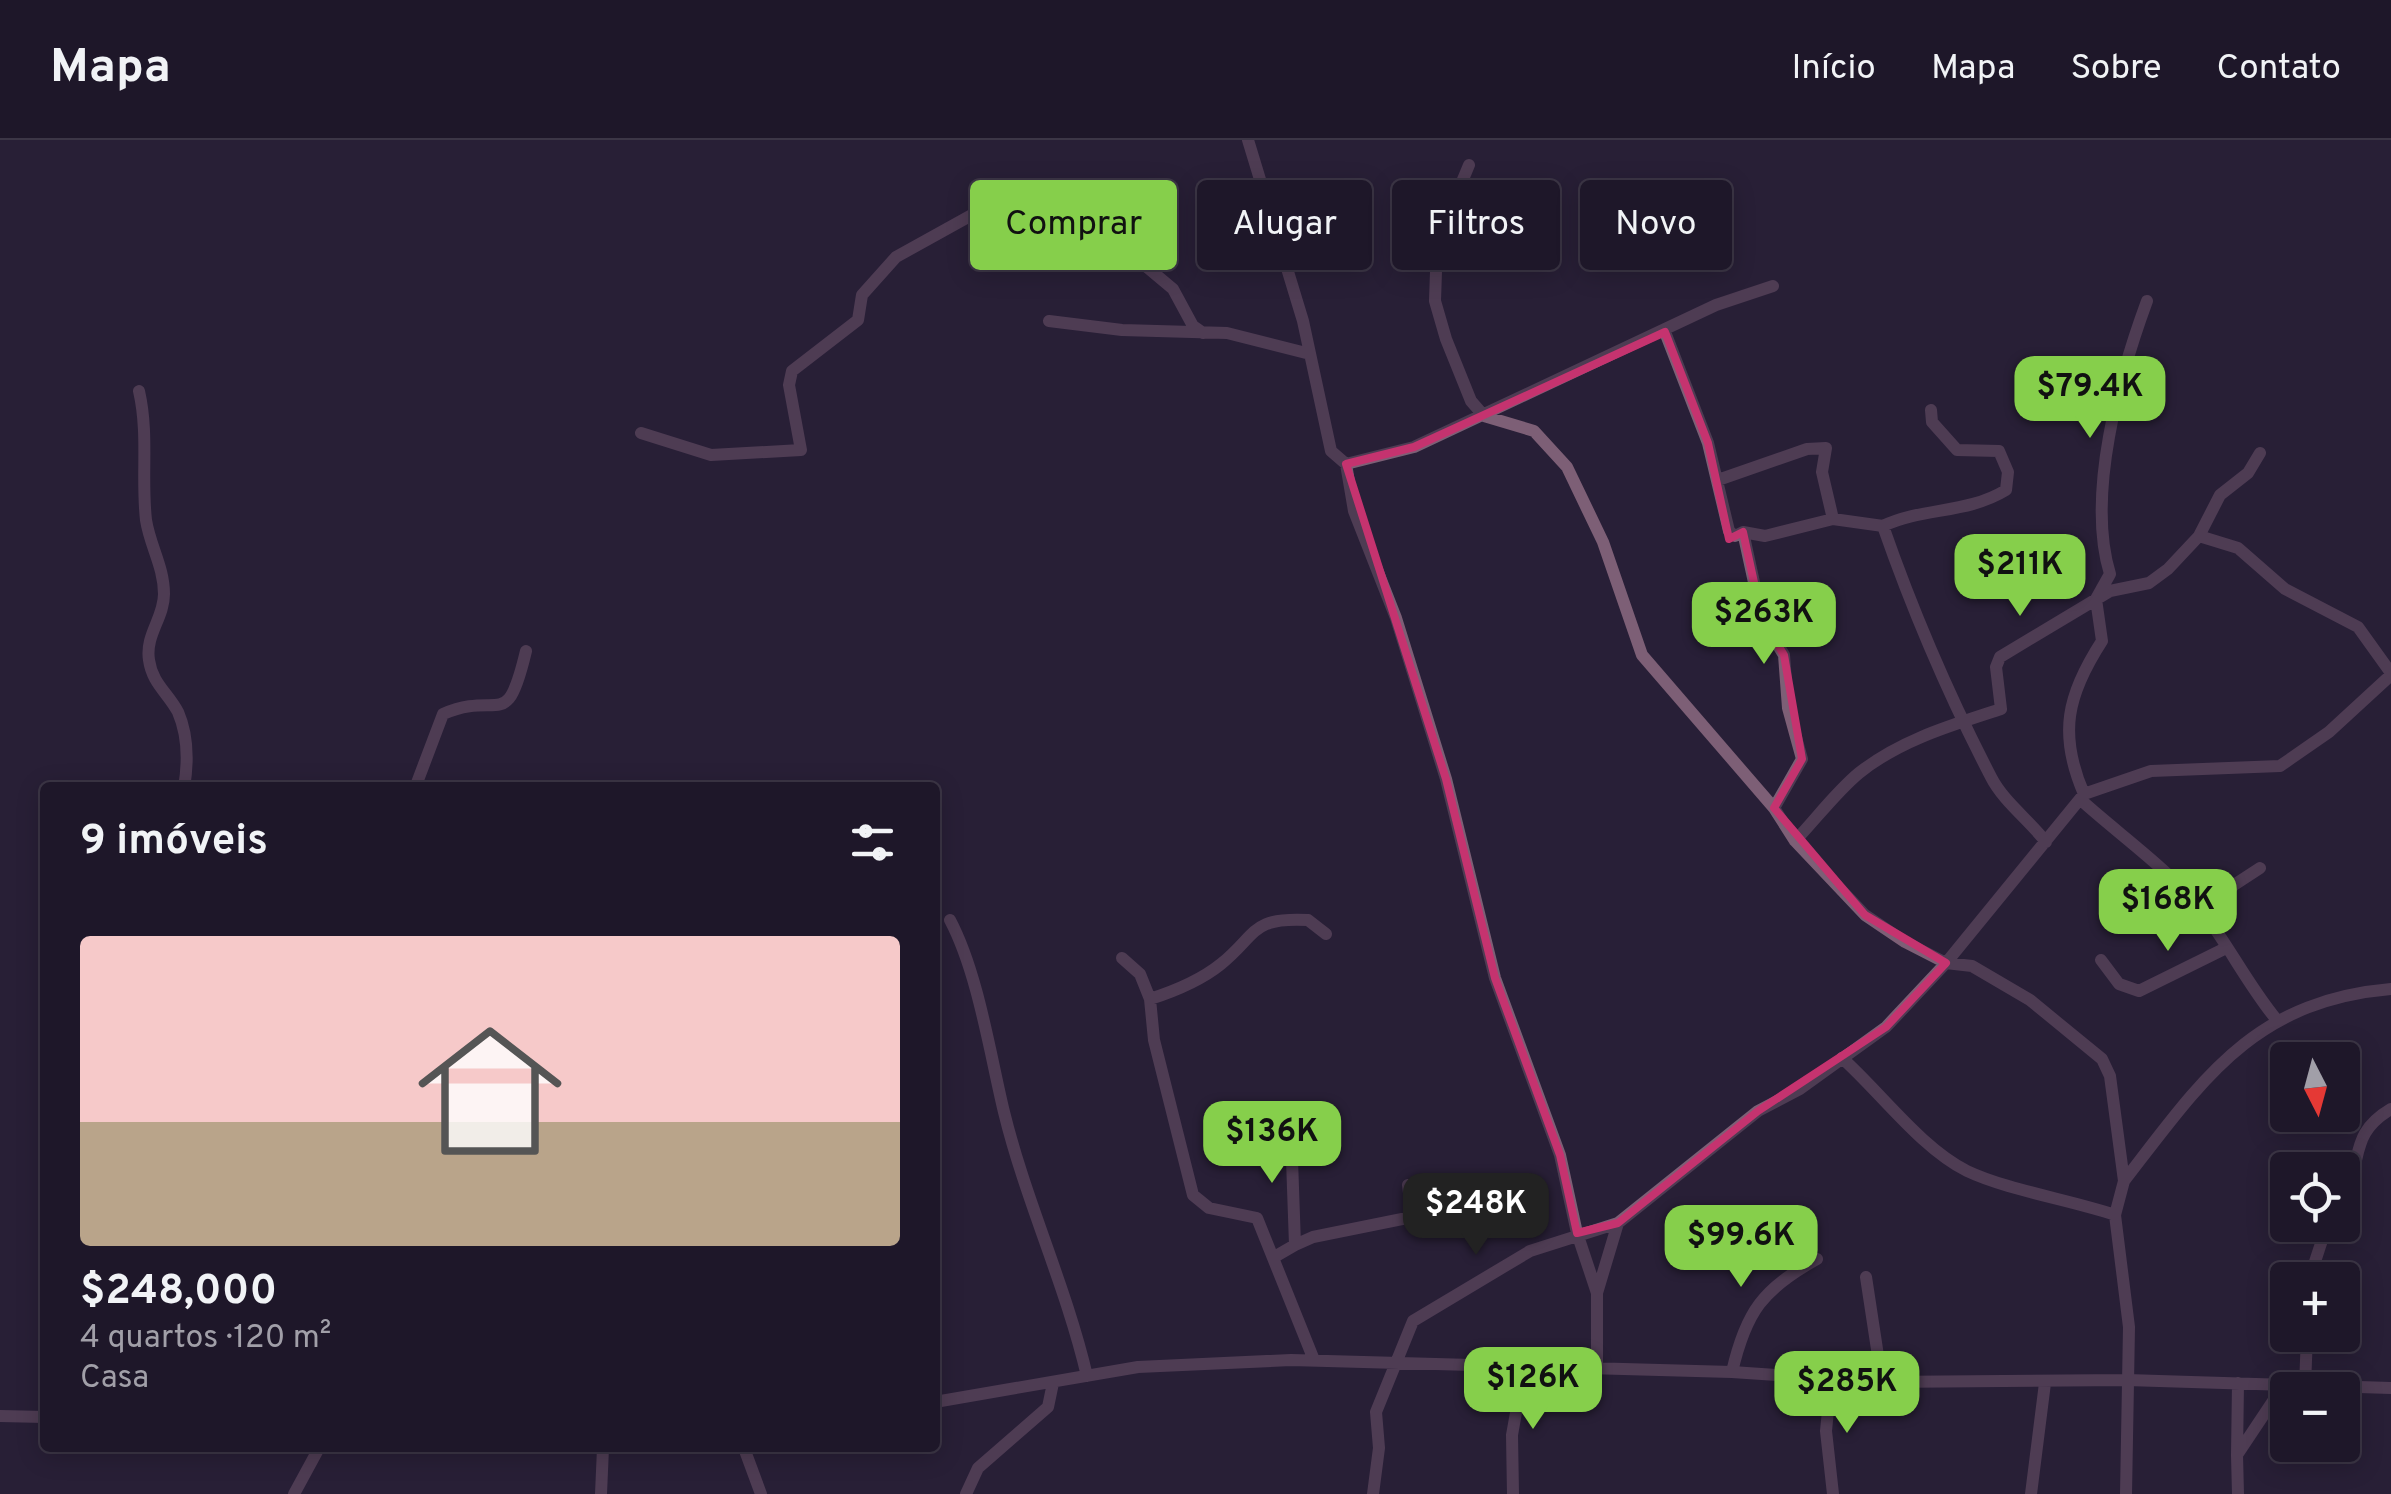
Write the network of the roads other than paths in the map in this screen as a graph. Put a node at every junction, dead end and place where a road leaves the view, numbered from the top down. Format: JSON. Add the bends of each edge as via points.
{"nodes":[{"id":1,"x":1248,"y":140,"type":"edge"},
{"id":2,"x":1469,"y":165,"type":"dead end"},
{"id":3,"x":1773,"y":286,"type":"dead end"},
{"id":4,"x":2146,"y":301,"type":"dead end"},
{"id":5,"x":1049,"y":321,"type":"dead end"},
{"id":6,"x":1204,"y":332,"type":"junction"},
{"id":7,"x":1665,"y":332,"type":"junction"},
{"id":8,"x":1310,"y":354,"type":"junction"},
{"id":9,"x":139,"y":391,"type":"dead end"},
{"id":10,"x":1931,"y":410,"type":"dead end"},
{"id":11,"x":1484,"y":416,"type":"junction"},
{"id":12,"x":641,"y":432,"type":"dead end"},
{"id":13,"x":2260,"y":453,"type":"dead end"},
{"id":14,"x":1346,"y":464,"type":"junction"},
{"id":15,"x":1718,"y":480,"type":"junction"},
{"id":16,"x":1833,"y":519,"type":"junction"},
{"id":17,"x":1884,"y":526,"type":"junction"},
{"id":18,"x":1742,"y":532,"type":"junction"},
{"id":19,"x":2200,"y":536,"type":"junction"},
{"id":20,"x":2096,"y":599,"type":"junction"},
{"id":21,"x":526,"y":651,"type":"dead end"},
{"id":22,"x":2391,"y":674,"type":"edge"},
{"id":23,"x":1961,"y":723,"type":"junction"},
{"id":24,"x":184,"y":782,"type":"edge"},
{"id":25,"x":417,"y":782,"type":"edge"},
{"id":26,"x":2083,"y":797,"type":"junction"},
{"id":27,"x":1774,"y":808,"type":"junction"},
{"id":28,"x":1795,"y":841,"type":"junction"},
{"id":29,"x":2046,"y":842,"type":"junction"},
{"id":30,"x":2260,"y":868,"type":"dead end"},
{"id":31,"x":2205,"y":914,"type":"junction"},
{"id":32,"x":950,"y":920,"type":"dead end"},
{"id":33,"x":1326,"y":934,"type":"dead end"},
{"id":34,"x":2226,"y":948,"type":"junction"},
{"id":35,"x":1122,"y":958,"type":"dead end"},
{"id":36,"x":2101,"y":960,"type":"dead end"},
{"id":37,"x":1946,"y":963,"type":"junction"},
{"id":38,"x":2391,"y":990,"type":"edge"},
{"id":39,"x":1150,"y":999,"type":"junction"},
{"id":40,"x":2276,"y":1019,"type":"junction"},
{"id":41,"x":1842,"y":1058,"type":"junction"},
{"id":42,"x":2391,"y":1109,"type":"edge"},
{"id":43,"x":1290,"y":1130,"type":"dead end"},
{"id":44,"x":2355,"y":1152,"type":"edge"},
{"id":45,"x":2124,"y":1181,"type":"junction"},
{"id":46,"x":1408,"y":1185,"type":"dead end"},
{"id":47,"x":2115,"y":1215,"type":"junction"},
{"id":48,"x":1618,"y":1223,"type":"junction"},
{"id":49,"x":1576,"y":1233,"type":"junction"},
{"id":50,"x":1296,"y":1245,"type":"junction"},
{"id":51,"x":1276,"y":1256,"type":"junction"},
{"id":52,"x":1817,"y":1258,"type":"dead end"},
{"id":53,"x":1866,"y":1277,"type":"dead end"},
{"id":54,"x":1596,"y":1293,"type":"junction"},
{"id":55,"x":1314,"y":1360,"type":"junction"},
{"id":56,"x":1394,"y":1365,"type":"junction"},
{"id":57,"x":1597,"y":1367,"type":"junction"},
{"id":58,"x":1524,"y":1368,"type":"junction"},
{"id":59,"x":1732,"y":1372,"type":"junction"},
{"id":60,"x":1086,"y":1376,"type":"junction"},
{"id":61,"x":1831,"y":1380,"type":"junction"},
{"id":62,"x":2127,"y":1380,"type":"junction"},
{"id":63,"x":1053,"y":1382,"type":"junction"},
{"id":64,"x":1882,"y":1382,"type":"junction"},
{"id":65,"x":2044,"y":1382,"type":"junction"},
{"id":66,"x":2238,"y":1383,"type":"junction"},
{"id":67,"x":2270,"y":1385,"type":"edge"},
{"id":68,"x":2360,"y":1387,"type":"edge"},
{"id":69,"x":2391,"y":1388,"type":"edge"},
{"id":70,"x":940,"y":1401,"type":"edge"},
{"id":71,"x":2270,"y":1406,"type":"edge"},
{"id":72,"x":0,"y":1416,"type":"edge"},
{"id":73,"x":40,"y":1416,"type":"edge"},
{"id":74,"x":317,"y":1452,"type":"edge"},
{"id":75,"x":603,"y":1452,"type":"edge"},
{"id":76,"x":745,"y":1452,"type":"edge"},
{"id":77,"x":2237,"y":1455,"type":"junction"},
{"id":78,"x":294,"y":1494,"type":"edge"},
{"id":79,"x":601,"y":1494,"type":"edge"},
{"id":80,"x":761,"y":1494,"type":"edge"},
{"id":81,"x":966,"y":1494,"type":"edge"},
{"id":82,"x":1374,"y":1494,"type":"edge"},
{"id":83,"x":1513,"y":1494,"type":"edge"},
{"id":84,"x":1834,"y":1494,"type":"edge"},
{"id":85,"x":2031,"y":1494,"type":"edge"},
{"id":86,"x":2126,"y":1494,"type":"edge"},
{"id":87,"x":2238,"y":1494,"type":"edge"}],
"edges":[{"from":1,"to":8,"type":"street"},
{"from":2,"to":11,"type":"street","via":[[1437,242],[1435,301],[1471,402]]},
{"from":3,"to":7,"type":"street"},
{"from":4,"to":20,"type":"street","via":[[2120,391],[2100,504],[2110,574]]},
{"from":5,"to":6,"type":"street"},
{"from":6,"to":8,"type":"street"},
{"from":6,"to":12,"type":"street","via":[[1193,326],[1173,289],[1111,238],[1042,235],[988,206],[896,258],[862,295],[858,320],[792,371],[800,450],[712,455]]},
{"from":7,"to":11,"type":"street"},
{"from":7,"to":15,"type":"street"},
{"from":8,"to":14,"type":"street","via":[[1331,450]]},
{"from":9,"to":24,"type":"street","via":[[146,425],[146,520],[164,574],[148,658],[177,710],[185,738]]},
{"from":10,"to":17,"type":"street","via":[[1932,422],[1958,450],[1998,452],[2008,472],[2006,490],[1963,509],[1904,516]]},
{"from":11,"to":14,"type":"street","via":[[1414,447]]},
{"from":11,"to":27,"type":"street","via":[[1534,431],[1568,466],[1642,655]]},
{"from":13,"to":19,"type":"street","via":[[2248,473],[2220,495]]},
{"from":14,"to":49,"type":"street","via":[[1354,512],[1396,618],[1446,779],[1495,978],[1560,1155]]},
{"from":15,"to":16,"type":"street","via":[[1826,448],[1822,472]]},
{"from":15,"to":18,"type":"street","via":[[1729,532]]},
{"from":16,"to":17,"type":"street"},
{"from":16,"to":18,"type":"street","via":[[1765,536]]},
{"from":17,"to":23,"type":"street"},
{"from":18,"to":27,"type":"street","via":[[1762,619],[1784,656],[1802,760]]},
{"from":19,"to":20,"type":"street","via":[[2149,583]]},
{"from":19,"to":22,"type":"street","via":[[2238,548],[2285,589],[2358,627]]},
{"from":20,"to":23,"type":"street","via":[[2000,658],[2003,708]]},
{"from":20,"to":26,"type":"street","via":[[2102,641],[2078,678],[2067,742]]},
{"from":21,"to":25,"type":"street","via":[[508,702],[443,714]]},
{"from":22,"to":26,"type":"street","via":[[2329,732],[2280,766],[2151,771]]},
{"from":23,"to":28,"type":"street","via":[[1912,740],[1857,774]]},
{"from":23,"to":29,"type":"street","via":[[1991,777]]},
{"from":26,"to":29,"type":"street"},
{"from":26,"to":31,"type":"street"},
{"from":27,"to":28,"type":"street"},
{"from":28,"to":37,"type":"street","via":[[1865,914]]},
{"from":29,"to":37,"type":"street"},
{"from":30,"to":31,"type":"street"},
{"from":31,"to":34,"type":"street"},
{"from":32,"to":60,"type":"street","via":[[1013,1143],[1070,1304]]},
{"from":33,"to":39,"type":"street","via":[[1308,920],[1274,920],[1245,935],[1223,963]]},
{"from":34,"to":36,"type":"street","via":[[2139,990],[2119,984]]},
{"from":34,"to":40,"type":"street"},
{"from":35,"to":39,"type":"street","via":[[1140,974]]},
{"from":37,"to":41,"type":"street","via":[[1886,1027]]},
{"from":37,"to":45,"type":"street","via":[[1972,966],[2030,1000],[2102,1060],[2110,1076]]},
{"from":38,"to":40,"type":"street","via":[[2340,994]]},
{"from":39,"to":51,"type":"street","via":[[1154,1040],[1194,1195],[1210,1208],[1257,1218]]},
{"from":40,"to":45,"type":"street","via":[[2241,1042]]},
{"from":41,"to":47,"type":"street","via":[[1920,1138],[1969,1172]]},
{"from":41,"to":48,"type":"street","via":[[1758,1111]]},
{"from":42,"to":44,"type":"street","via":[[2368,1126]]},
{"from":43,"to":50,"type":"street"},
{"from":45,"to":47,"type":"street"},
{"from":46,"to":50,"type":"street","via":[[1412,1217]]},
{"from":47,"to":62,"type":"street"},
{"from":48,"to":49,"type":"street"},
{"from":48,"to":54,"type":"street"},
{"from":49,"to":54,"type":"street"},
{"from":49,"to":56,"type":"street","via":[[1530,1252],[1413,1321]]},
{"from":50,"to":51,"type":"street"},
{"from":51,"to":55,"type":"street"},
{"from":52,"to":59,"type":"street","via":[[1754,1307]]},
{"from":53,"to":64,"type":"street"},
{"from":54,"to":57,"type":"street"},
{"from":55,"to":56,"type":"street"},
{"from":55,"to":60,"type":"street","via":[[1217,1361]]},
{"from":56,"to":58,"type":"street"},
{"from":56,"to":82,"type":"street","via":[[1376,1412]]},
{"from":57,"to":58,"type":"street"},
{"from":57,"to":59,"type":"street"},
{"from":58,"to":83,"type":"street","via":[[1512,1436]]},
{"from":59,"to":61,"type":"street"},
{"from":60,"to":63,"type":"street"},
{"from":61,"to":64,"type":"street"},
{"from":61,"to":84,"type":"street","via":[[1826,1431]]},
{"from":62,"to":65,"type":"street"},
{"from":62,"to":66,"type":"street"},
{"from":62,"to":86,"type":"street"},
{"from":63,"to":70,"type":"street"},
{"from":63,"to":81,"type":"street","via":[[1048,1408],[978,1468]]},
{"from":64,"to":65,"type":"street"},
{"from":65,"to":85,"type":"street"},
{"from":66,"to":67,"type":"street"},
{"from":66,"to":77,"type":"street"},
{"from":68,"to":69,"type":"street"},
{"from":71,"to":77,"type":"street"},
{"from":72,"to":73,"type":"street"},
{"from":74,"to":78,"type":"street"},
{"from":75,"to":79,"type":"street"},
{"from":76,"to":80,"type":"street"},
{"from":77,"to":87,"type":"street"}]}
